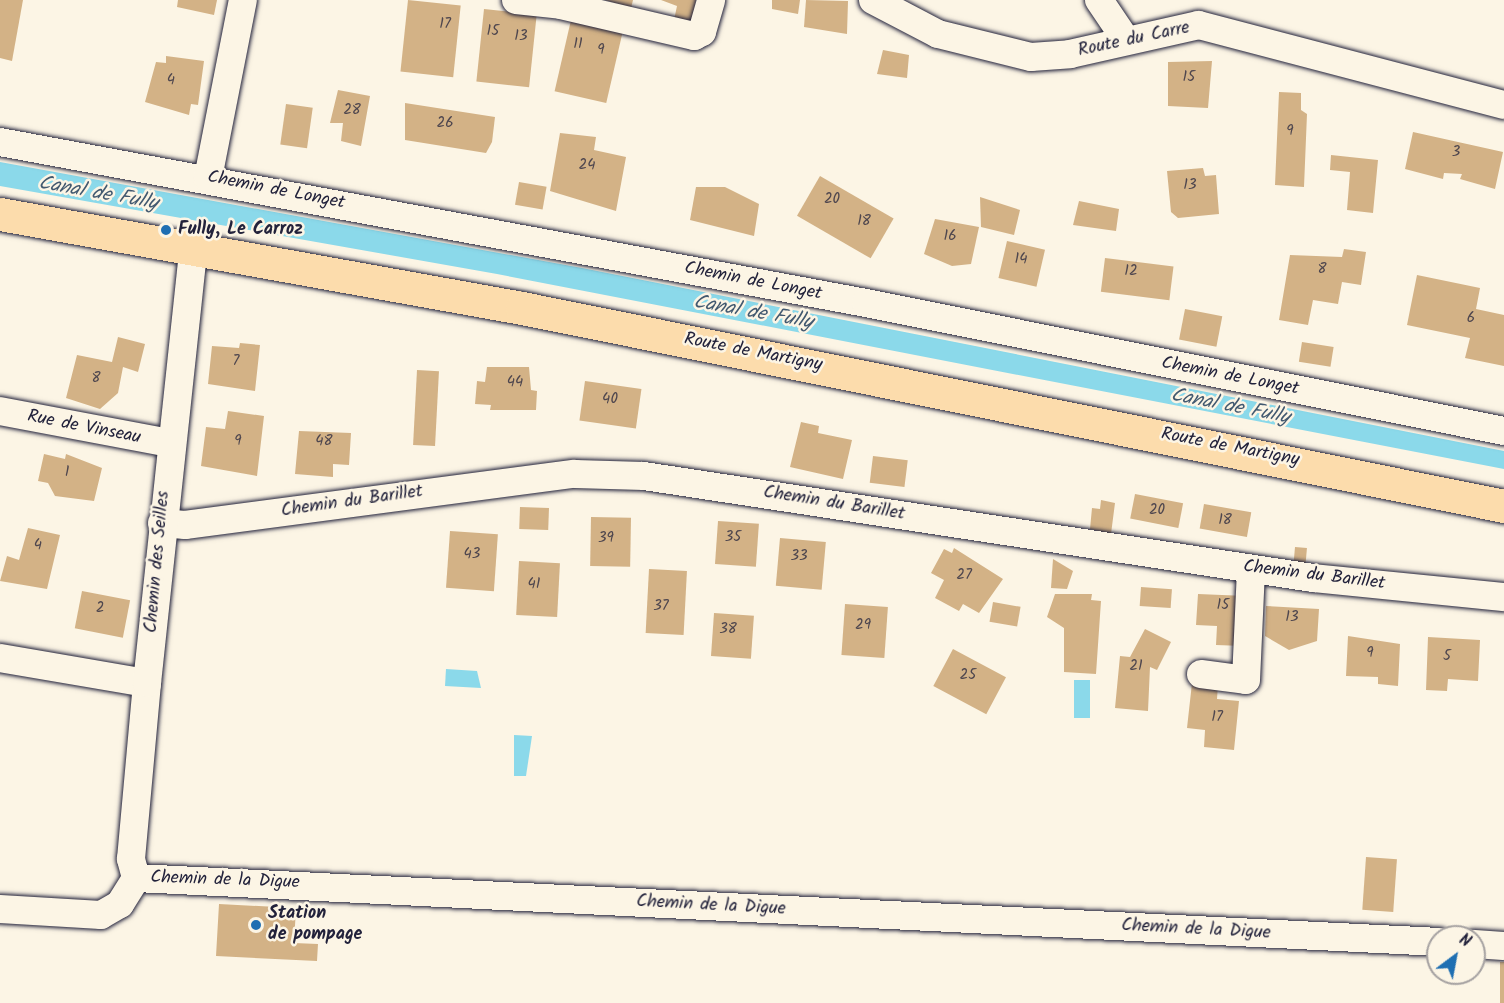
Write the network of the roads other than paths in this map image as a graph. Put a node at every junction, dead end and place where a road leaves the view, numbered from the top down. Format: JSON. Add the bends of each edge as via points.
{"nodes":[{"id":1,"x":243,"y":0,"type":"edge"},
{"id":2,"x":516,"y":0,"type":"edge"},
{"id":3,"x":711,"y":0,"type":"edge"},
{"id":4,"x":873,"y":0,"type":"edge"},
{"id":5,"x":1099,"y":0,"type":"edge"},
{"id":6,"x":1126,"y":40,"type":"junction"},
{"id":7,"x":1504,"y":105,"type":"edge"},
{"id":8,"x":0,"y":142,"type":"edge"},
{"id":9,"x":208,"y":178,"type":"junction"},
{"id":10,"x":0,"y":214,"type":"edge"},
{"id":11,"x":194,"y":246,"type":"junction"},
{"id":12,"x":0,"y":411,"type":"edge"},
{"id":13,"x":1504,"y":431,"type":"edge"},
{"id":14,"x":169,"y":443,"type":"junction"},
{"id":15,"x":1504,"y":506,"type":"edge"},
{"id":16,"x":162,"y":523,"type":"junction"},
{"id":17,"x":1251,"y":569,"type":"junction"},
{"id":18,"x":1504,"y":597,"type":"edge"},
{"id":19,"x":0,"y":658,"type":"edge"},
{"id":20,"x":1202,"y":674,"type":"dead end"},
{"id":21,"x":147,"y":682,"type":"junction"},
{"id":22,"x":136,"y":878,"type":"junction"},
{"id":23,"x":0,"y":909,"type":"edge"},
{"id":24,"x":1426,"y":941,"type":"edge"},
{"id":25,"x":1486,"y":945,"type":"edge"},
{"id":26,"x":1504,"y":946,"type":"edge"}],
"edges":[{"from":1,"to":9,"type":"street"},
{"from":2,"to":3,"type":"street","via":[[561,5],[694,36],[702,32]]},
{"from":4,"to":6,"type":"street","name":"Route du Carre","via":[[938,34],[1031,57]]},
{"from":5,"to":6,"type":"street"},
{"from":6,"to":7,"type":"street","name":"Route du Carre","via":[[1177,27],[1220,28]]},
{"from":8,"to":9,"type":"street","name":"Chemin de Longet"},
{"from":9,"to":13,"type":"street","name":"Chemin de Longet"},
{"from":10,"to":11,"type":"main road","name":"Route de Martigny"},
{"from":11,"to":14,"type":"street","name":"Chemin des Seilles"},
{"from":11,"to":15,"type":"main road","name":"Route de Martigny"},
{"from":12,"to":14,"type":"street","name":"Rue de Vinseau"},
{"from":14,"to":16,"type":"street","name":"Chemin des Seilles"},
{"from":16,"to":17,"type":"street","name":"Chemin du Barillet","via":[[185,525],[575,474],[644,476]]},
{"from":16,"to":21,"type":"street","name":"Chemin des Seilles"},
{"from":17,"to":18,"type":"street","name":"Chemin du Barillet"},
{"from":17,"to":20,"type":"street","via":[[1246,680]]},
{"from":19,"to":21,"type":"street"},
{"from":21,"to":22,"type":"street","name":"Chemin des Seilles","via":[[131,859]]},
{"from":22,"to":23,"type":"street","name":"Chemin de la Digue","via":[[120,904],[101,915]]},
{"from":22,"to":24,"type":"street","name":"Chemin de la Digue"},
{"from":25,"to":26,"type":"street"}]}
